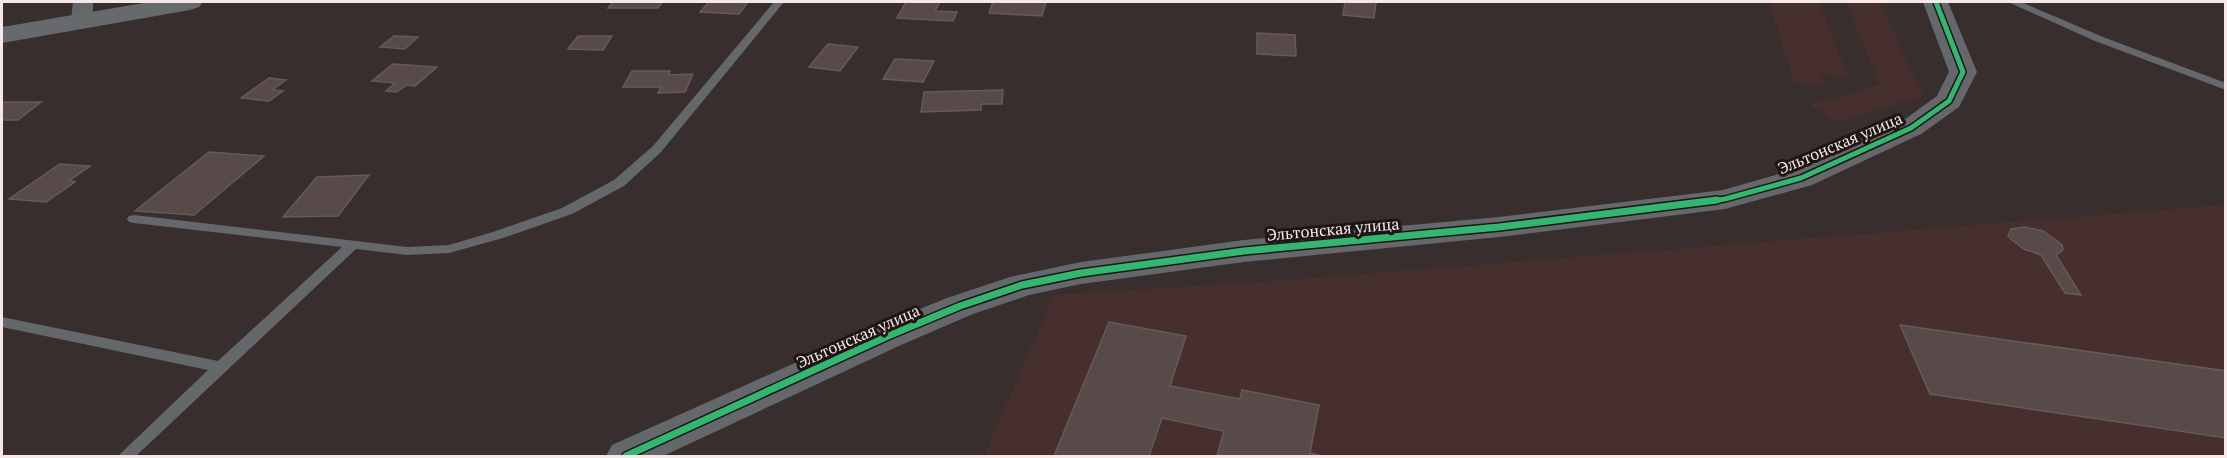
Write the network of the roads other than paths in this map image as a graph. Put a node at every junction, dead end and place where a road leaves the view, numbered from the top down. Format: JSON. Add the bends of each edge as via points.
{"nodes":[{"id":1,"x":190,"y":2,"type":"edge"},
{"id":2,"x":779,"y":2,"type":"edge"},
{"id":3,"x":1936,"y":2,"type":"edge"},
{"id":4,"x":2013,"y":2,"type":"edge"},
{"id":5,"x":83,"y":11,"type":"edge"},
{"id":6,"x":2,"y":35,"type":"edge"},
{"id":7,"x":2226,"y":87,"type":"edge"},
{"id":8,"x":134,"y":219,"type":"dead end"},
{"id":9,"x":353,"y":244,"type":"junction"},
{"id":10,"x":2,"y":322,"type":"edge"},
{"id":11,"x":221,"y":367,"type":"junction"},
{"id":12,"x":126,"y":456,"type":"edge"},
{"id":13,"x":626,"y":456,"type":"edge"}],
"edges":[{"from":1,"to":5,"type":"main road"},
{"from":2,"to":9,"type":"lane","via":[[657,149],[619,183],[567,211],[449,249],[407,251]]},
{"from":3,"to":13,"type":"street","name":"Эльтонская улица","via":[[1963,72],[1949,101],[1911,128],[1801,178],[1725,199],[1499,227],[1244,251],[1022,285],[888,336]]},
{"from":4,"to":7,"type":"lane"},
{"from":5,"to":6,"type":"main road"},
{"from":8,"to":9,"type":"lane"},
{"from":9,"to":11,"type":"lane"},
{"from":10,"to":11,"type":"lane"},
{"from":11,"to":12,"type":"lane"}]}
